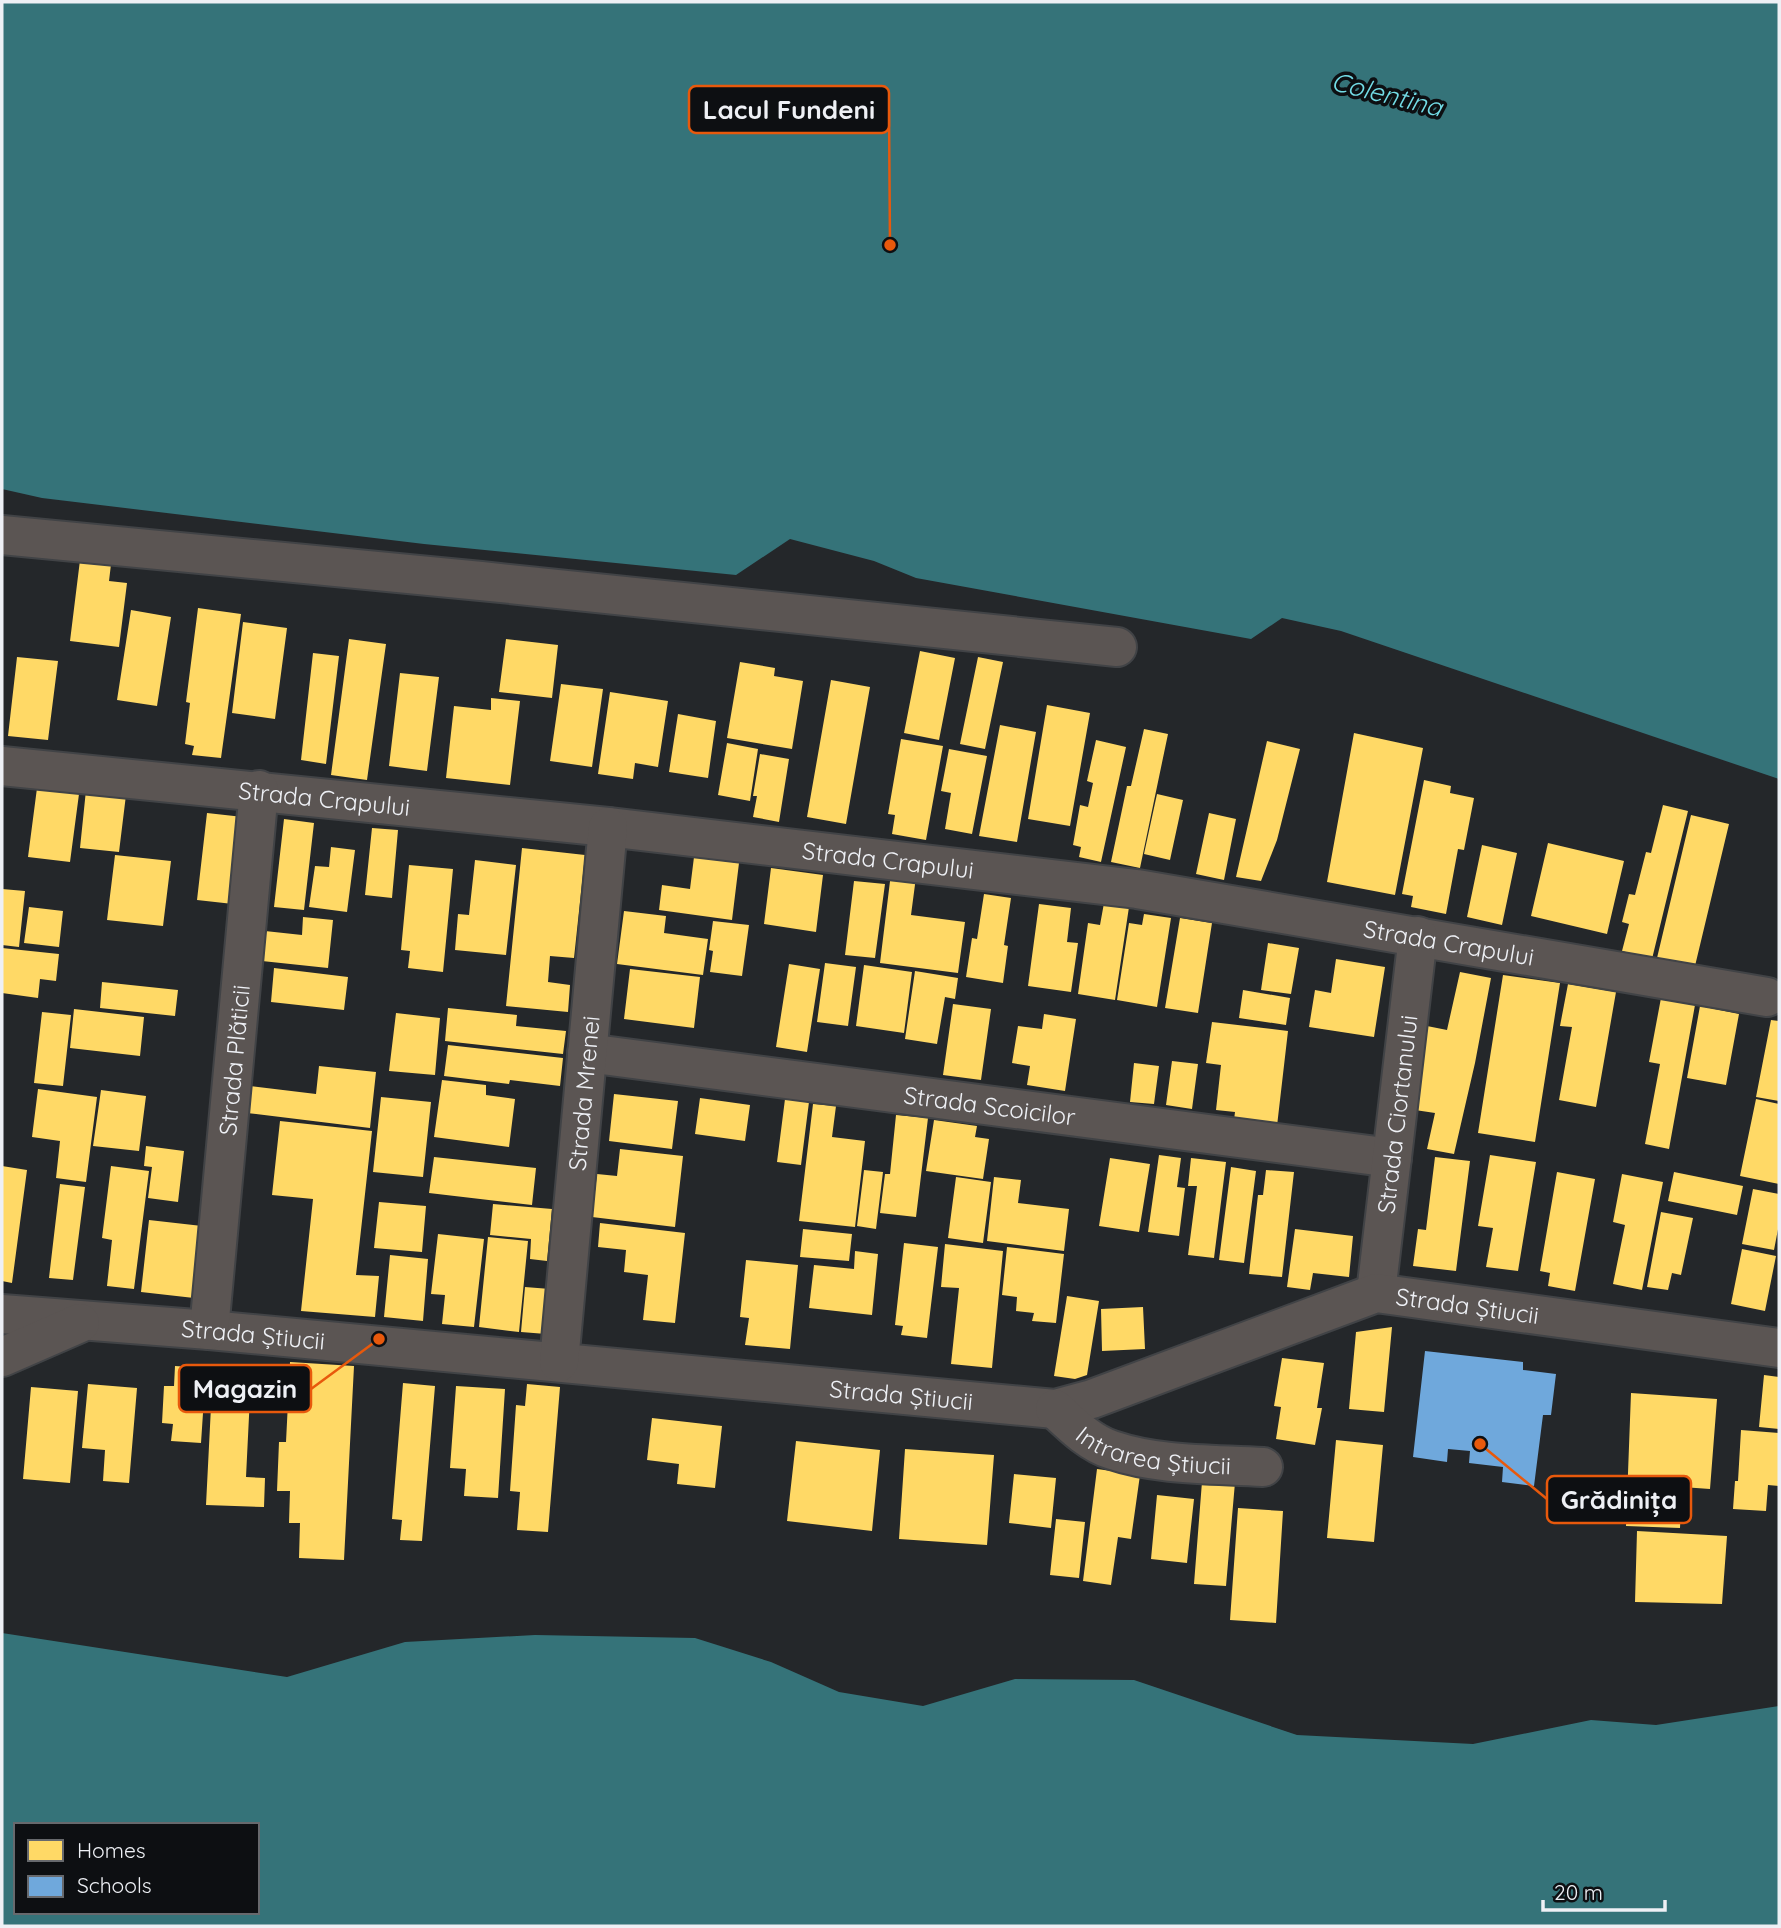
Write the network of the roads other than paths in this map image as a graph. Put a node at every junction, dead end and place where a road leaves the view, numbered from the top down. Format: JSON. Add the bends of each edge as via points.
{"nodes":[{"id":1,"x":2,"y":535,"type":"edge"},
{"id":2,"x":1117,"y":647,"type":"dead end"},
{"id":3,"x":2,"y":765,"type":"edge"},
{"id":4,"x":259,"y":790,"type":"junction"},
{"id":5,"x":608,"y":827,"type":"junction"},
{"id":6,"x":1418,"y":936,"type":"junction"},
{"id":7,"x":1767,"y":996,"type":"dead end"},
{"id":8,"x":587,"y":1053,"type":"junction"},
{"id":9,"x":1392,"y":1158,"type":"junction"},
{"id":10,"x":1376,"y":1293,"type":"junction"},
{"id":11,"x":2,"y":1314,"type":"edge"},
{"id":12,"x":82,"y":1321,"type":"junction"},
{"id":13,"x":209,"y":1329,"type":"junction"},
{"id":14,"x":1779,"y":1348,"type":"edge"},
{"id":15,"x":2,"y":1357,"type":"edge"},
{"id":16,"x":559,"y":1362,"type":"junction"},
{"id":17,"x":1055,"y":1409,"type":"junction"},
{"id":18,"x":1263,"y":1467,"type":"dead end"}],
"edges":[{"from":1,"to":2,"type":"street"},
{"from":3,"to":4,"type":"street","name":"Strada Crapului"},
{"from":4,"to":5,"type":"street","name":"Strada Crapului"},
{"from":4,"to":13,"type":"street","name":"Strada Plăticii"},
{"from":5,"to":6,"type":"street","name":"Strada Crapului","via":[[1137,889]]},
{"from":5,"to":8,"type":"street","name":"Strada Mrenei"},
{"from":6,"to":7,"type":"street","name":"Strada Crapului"},
{"from":6,"to":9,"type":"street","name":"Strada Ciortanului"},
{"from":8,"to":9,"type":"street","name":"Strada Scoicilor"},
{"from":8,"to":16,"type":"street","name":"Strada Mrenei"},
{"from":9,"to":10,"type":"street","name":"Strada Ciortanului"},
{"from":10,"to":14,"type":"street","name":"Strada Știucii"},
{"from":10,"to":17,"type":"street","name":"Strada Știucii"},
{"from":11,"to":12,"type":"street","name":"Strada Știucii"},
{"from":12,"to":13,"type":"street","name":"Strada Știucii"},
{"from":12,"to":15,"type":"street"},
{"from":13,"to":16,"type":"street","name":"Strada Știucii"},
{"from":16,"to":17,"type":"street","name":"Strada Știucii"},
{"from":17,"to":18,"type":"street","name":"Intrarea Știucii","via":[[1110,1450],[1174,1461]]}]}
